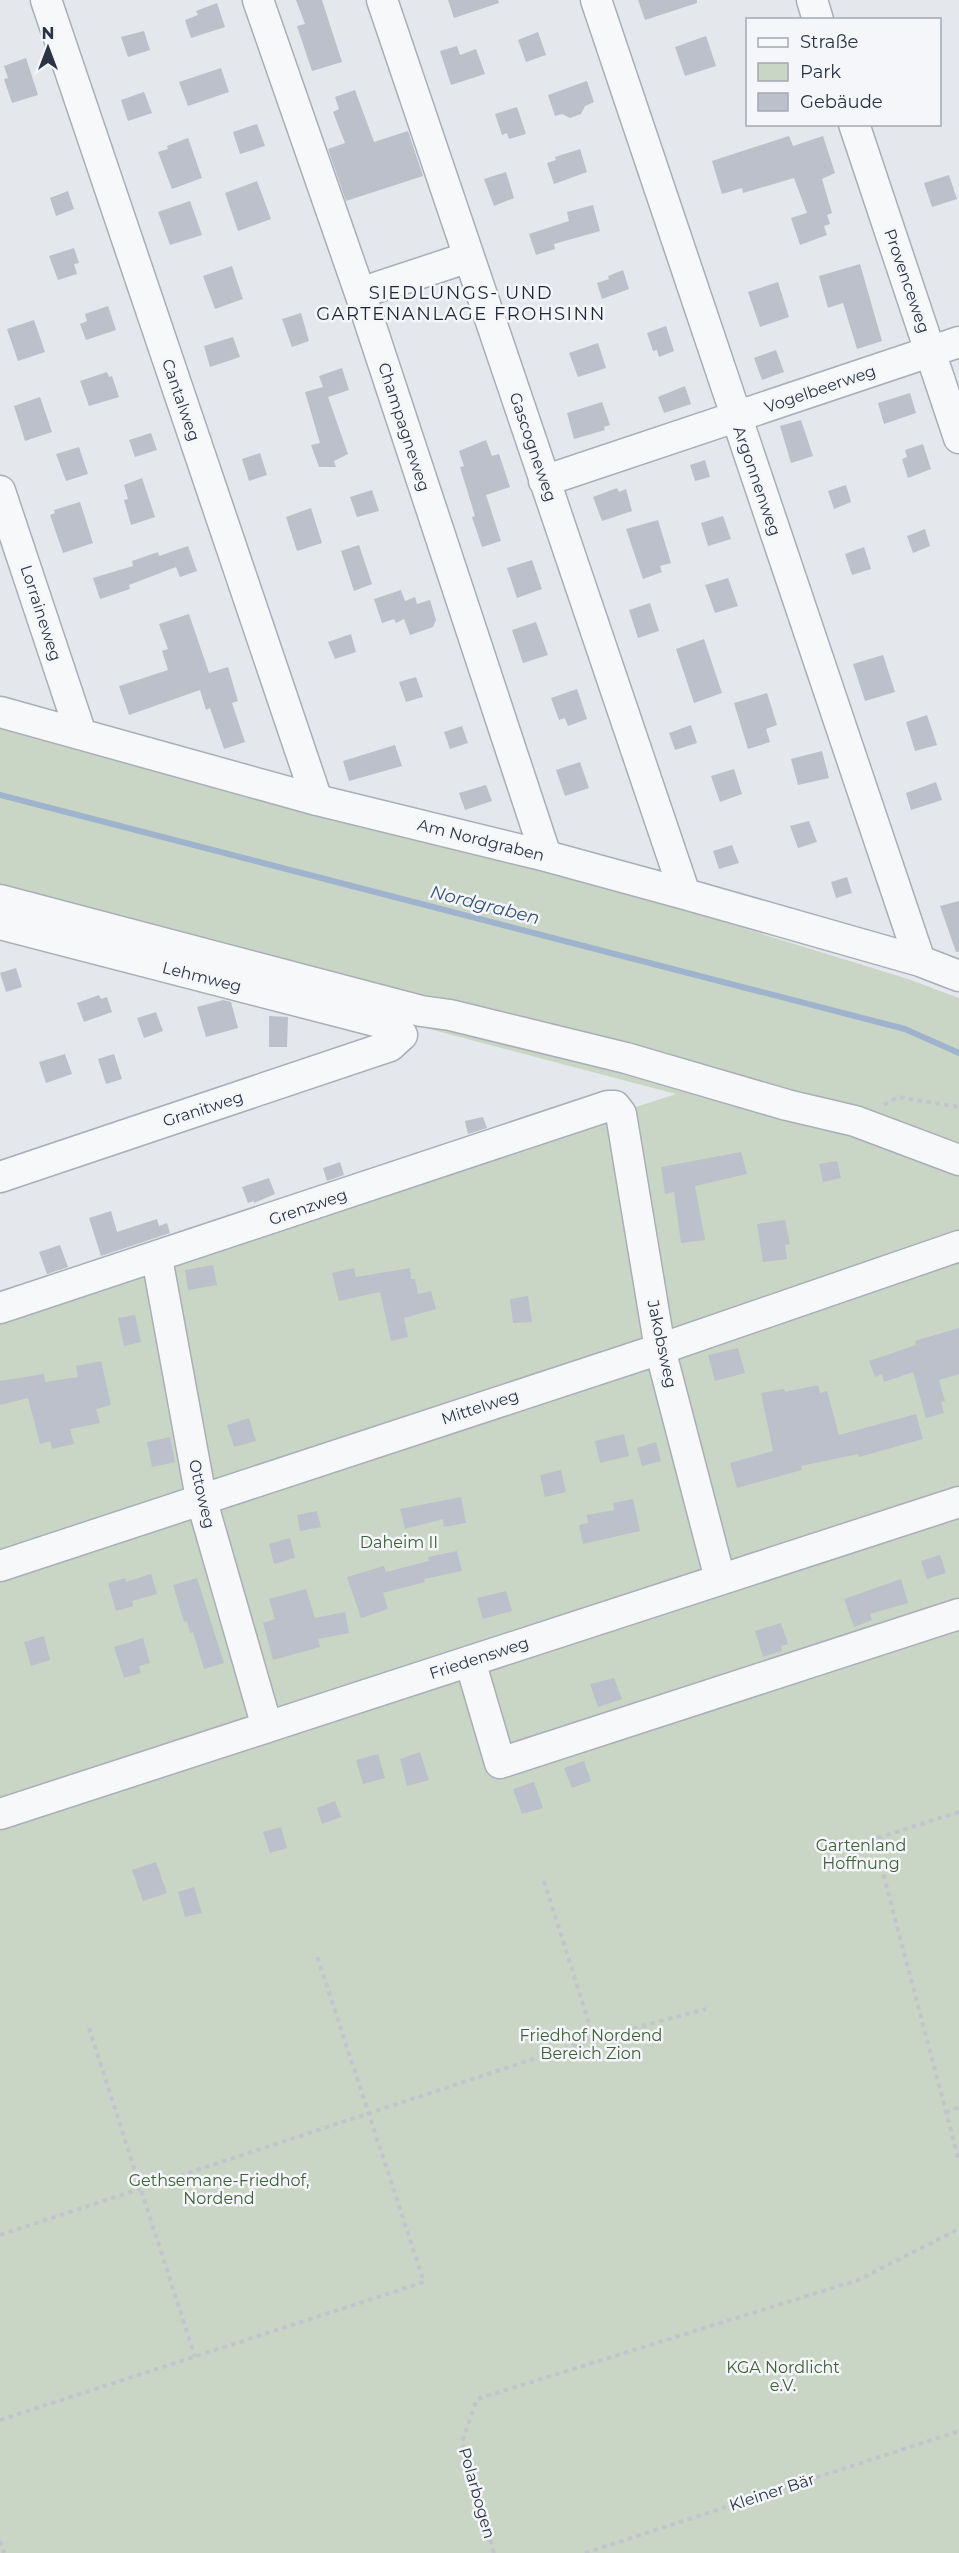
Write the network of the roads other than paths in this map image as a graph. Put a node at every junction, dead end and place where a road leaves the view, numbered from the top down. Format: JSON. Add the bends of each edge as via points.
{"nodes":[{"id":1,"x":46,"y":0,"type":"edge"},
{"id":2,"x":258,"y":0,"type":"edge"},
{"id":3,"x":382,"y":0,"type":"edge"},
{"id":4,"x":596,"y":0,"type":"edge"},
{"id":5,"x":812,"y":0,"type":"edge"},
{"id":6,"x":818,"y":18,"type":"edge"},
{"id":7,"x":855,"y":126,"type":"edge"},
{"id":8,"x":469,"y":257,"type":"junction"},
{"id":9,"x":360,"y":293,"type":"junction"},
{"id":10,"x":959,"y":342,"type":"edge"},
{"id":11,"x":930,"y":352,"type":"junction"},
{"id":12,"x":736,"y":418,"type":"junction"},
{"id":13,"x":959,"y":438,"type":"edge"},
{"id":14,"x":544,"y":481,"type":"junction"},
{"id":15,"x":0,"y":491,"type":"edge"},
{"id":16,"x":0,"y":712,"type":"edge"},
{"id":17,"x":81,"y":734,"type":"junction"},
{"id":18,"x":317,"y":800,"type":"junction"},
{"id":19,"x":546,"y":856,"type":"junction"},
{"id":20,"x":685,"y":894,"type":"junction"},
{"id":21,"x":0,"y":900,"type":"edge"},
{"id":22,"x":0,"y":924,"type":"edge"},
{"id":23,"x":920,"y":961,"type":"junction"},
{"id":24,"x":959,"y":976,"type":"edge"},
{"id":25,"x":402,"y":1035,"type":"joint"},
{"id":26,"x":615,"y":1106,"type":"joint"},
{"id":27,"x":959,"y":1160,"type":"edge"},
{"id":28,"x":0,"y":1176,"type":"edge"},
{"id":29,"x":959,"y":1246,"type":"edge"},
{"id":30,"x":157,"y":1258,"type":"junction"},
{"id":31,"x":0,"y":1308,"type":"edge"},
{"id":32,"x":660,"y":1349,"type":"junction"},
{"id":33,"x":201,"y":1498,"type":"junction"},
{"id":34,"x":959,"y":1502,"type":"edge"},
{"id":35,"x":0,"y":1566,"type":"edge"},
{"id":36,"x":720,"y":1579,"type":"junction"},
{"id":37,"x":959,"y":1614,"type":"edge"},
{"id":38,"x":470,"y":1661,"type":"junction"},
{"id":39,"x":267,"y":1727,"type":"junction"},
{"id":40,"x":0,"y":1814,"type":"edge"}],
"edges":[{"from":1,"to":18,"type":"lane","name":"Cantalweg"},
{"from":2,"to":9,"type":"lane","name":"Champagneweg"},
{"from":3,"to":8,"type":"lane","name":"Gascogneweg"},
{"from":4,"to":12,"type":"lane","name":"Argonnenweg"},
{"from":5,"to":6,"type":"lane"},
{"from":7,"to":11,"type":"lane","name":"Provenceweg"},
{"from":8,"to":9,"type":"lane"},
{"from":8,"to":14,"type":"lane","name":"Gascogneweg"},
{"from":9,"to":19,"type":"lane","name":"Champagneweg"},
{"from":10,"to":11,"type":"lane","name":"Vogelbeerweg"},
{"from":11,"to":12,"type":"lane","name":"Vogelbeerweg"},
{"from":11,"to":13,"type":"lane","name":"Provenceweg"},
{"from":12,"to":14,"type":"lane","name":"Vogelbeerweg"},
{"from":12,"to":23,"type":"lane","name":"Argonnenweg"},
{"from":14,"to":20,"type":"lane","name":"Gascogneweg"},
{"from":15,"to":17,"type":"lane","name":"Lorraineweg"},
{"from":16,"to":17,"type":"lane","name":"Am Nordgraben"},
{"from":17,"to":18,"type":"lane","name":"Am Nordgraben"},
{"from":18,"to":19,"type":"lane","name":"Am Nordgraben"},
{"from":19,"to":20,"type":"lane","name":"Am Nordgraben"},
{"from":20,"to":23,"type":"lane","name":"Am Nordgraben"},
{"from":21,"to":27,"type":"lane","via":[[421,1011],[626,1058],[855,1121]]},
{"from":22,"to":25,"type":"lane","name":"Lehmweg","via":[[379,1022]]},
{"from":23,"to":24,"type":"lane","name":"Am Nordgraben"},
{"from":25,"to":28,"type":"lane","name":"Granitweg","via":[[390,1046]]},
{"from":26,"to":30,"type":"lane","name":"Grenzweg"},
{"from":26,"to":32,"type":"lane","name":"Jakobsweg","via":[[621,1113]]},
{"from":29,"to":32,"type":"lane","name":"Mittelweg"},
{"from":30,"to":31,"type":"lane","name":"Grenzweg"},
{"from":30,"to":33,"type":"lane","name":"Ottoweg"},
{"from":32,"to":33,"type":"lane","name":"Mittelweg"},
{"from":32,"to":36,"type":"lane","name":"Jakobsweg"},
{"from":33,"to":35,"type":"lane","name":"Mittelweg"},
{"from":33,"to":39,"type":"lane","name":"Ottoweg"},
{"from":34,"to":36,"type":"lane","name":"Friedensweg"},
{"from":36,"to":38,"type":"lane","name":"Friedensweg"},
{"from":37,"to":38,"type":"lane","via":[[500,1762]]},
{"from":38,"to":39,"type":"lane","name":"Friedensweg"},
{"from":39,"to":40,"type":"lane","name":"Friedensweg"}]}
